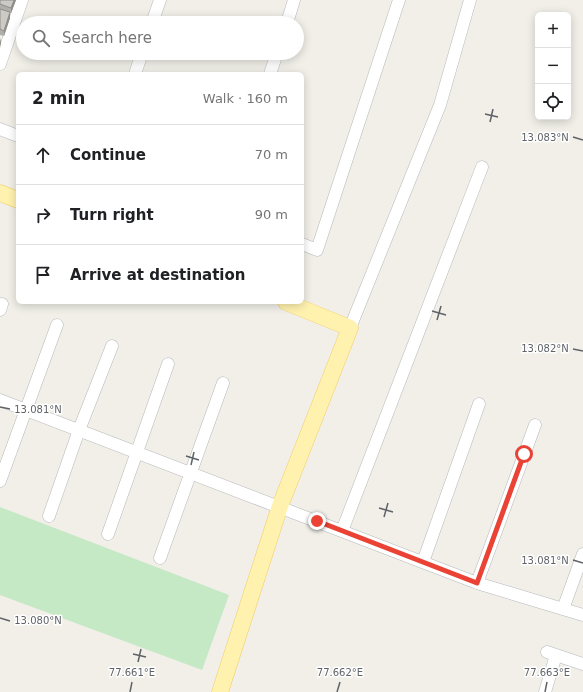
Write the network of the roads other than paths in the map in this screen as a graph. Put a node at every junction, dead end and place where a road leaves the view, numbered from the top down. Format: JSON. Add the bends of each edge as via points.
{"nodes":[{"id":1,"x":22,"y":0,"type":"edge"},
{"id":2,"x":160,"y":0,"type":"edge"},
{"id":3,"x":294,"y":0,"type":"edge"},
{"id":4,"x":399,"y":0,"type":"edge"},
{"id":5,"x":470,"y":0,"type":"edge"},
{"id":6,"x":16,"y":16,"type":"edge"},
{"id":7,"x":154,"y":16,"type":"edge"},
{"id":8,"x":289,"y":16,"type":"edge"},
{"id":9,"x":16,"y":17,"type":"edge"},
{"id":10,"x":139,"y":60,"type":"edge"},
{"id":11,"x":275,"y":60,"type":"edge"},
{"id":12,"x":0,"y":64,"type":"edge"},
{"id":13,"x":135,"y":72,"type":"edge"},
{"id":14,"x":271,"y":72,"type":"edge"},
{"id":15,"x":0,"y":129,"type":"edge"},
{"id":16,"x":16,"y":135,"type":"edge"},
{"id":17,"x":482,"y":167,"type":"dead end"},
{"id":18,"x":0,"y":193,"type":"edge"},
{"id":19,"x":16,"y":199,"type":"edge"},
{"id":20,"x":304,"y":245,"type":"edge"},
{"id":21,"x":291,"y":304,"type":"edge"},
{"id":22,"x":57,"y":325,"type":"dead end"},
{"id":23,"x":350,"y":328,"type":"junction"},
{"id":24,"x":112,"y":346,"type":"dead end"},
{"id":25,"x":168,"y":364,"type":"dead end"},
{"id":26,"x":223,"y":383,"type":"dead end"},
{"id":27,"x":0,"y":400,"type":"edge"},
{"id":28,"x":479,"y":404,"type":"dead end"},
{"id":29,"x":26,"y":410,"type":"junction"},
{"id":30,"x":535,"y":425,"type":"dead end"},
{"id":31,"x":79,"y":430,"type":"junction"},
{"id":32,"x":137,"y":452,"type":"junction"},
{"id":33,"x":191,"y":472,"type":"junction"},
{"id":34,"x":0,"y":481,"type":"edge"},
{"id":35,"x":280,"y":506,"type":"junction"},
{"id":36,"x":49,"y":516,"type":"dead end"},
{"id":37,"x":342,"y":531,"type":"junction"},
{"id":38,"x":108,"y":534,"type":"dead end"},
{"id":39,"x":583,"y":554,"type":"edge"},
{"id":40,"x":160,"y":558,"type":"dead end"},
{"id":41,"x":423,"y":562,"type":"junction"},
{"id":42,"x":477,"y":583,"type":"junction"},
{"id":43,"x":563,"y":609,"type":"junction"},
{"id":44,"x":583,"y":615,"type":"edge"},
{"id":45,"x":583,"y":664,"type":"edge"},
{"id":46,"x":220,"y":692,"type":"edge"},
{"id":47,"x":545,"y":692,"type":"edge"}],
"edges":[{"from":1,"to":6,"type":"street"},
{"from":2,"to":7,"type":"street"},
{"from":3,"to":8,"type":"street"},
{"from":4,"to":20,"type":"street","via":[[317,250]]},
{"from":5,"to":23,"type":"street","via":[[440,105]]},
{"from":9,"to":12,"type":"street"},
{"from":10,"to":13,"type":"street"},
{"from":11,"to":14,"type":"street"},
{"from":15,"to":16,"type":"street"},
{"from":17,"to":37,"type":"street"},
{"from":18,"to":19,"type":"main road"},
{"from":21,"to":23,"type":"main road"},
{"from":22,"to":29,"type":"street"},
{"from":23,"to":35,"type":"main road"},
{"from":24,"to":31,"type":"street"},
{"from":25,"to":32,"type":"street"},
{"from":26,"to":33,"type":"street"},
{"from":27,"to":29,"type":"street"},
{"from":28,"to":41,"type":"street"},
{"from":29,"to":31,"type":"street"},
{"from":29,"to":34,"type":"street"},
{"from":30,"to":42,"type":"street"},
{"from":31,"to":32,"type":"street"},
{"from":31,"to":36,"type":"street"},
{"from":32,"to":33,"type":"street"},
{"from":32,"to":38,"type":"street"},
{"from":33,"to":35,"type":"street"},
{"from":33,"to":40,"type":"street"},
{"from":35,"to":37,"type":"street"},
{"from":35,"to":46,"type":"main road"},
{"from":37,"to":41,"type":"street"},
{"from":39,"to":43,"type":"street"},
{"from":41,"to":42,"type":"street"},
{"from":42,"to":43,"type":"street"},
{"from":43,"to":44,"type":"street"},
{"from":45,"to":47,"type":"street","via":[[552,653]]}]}
